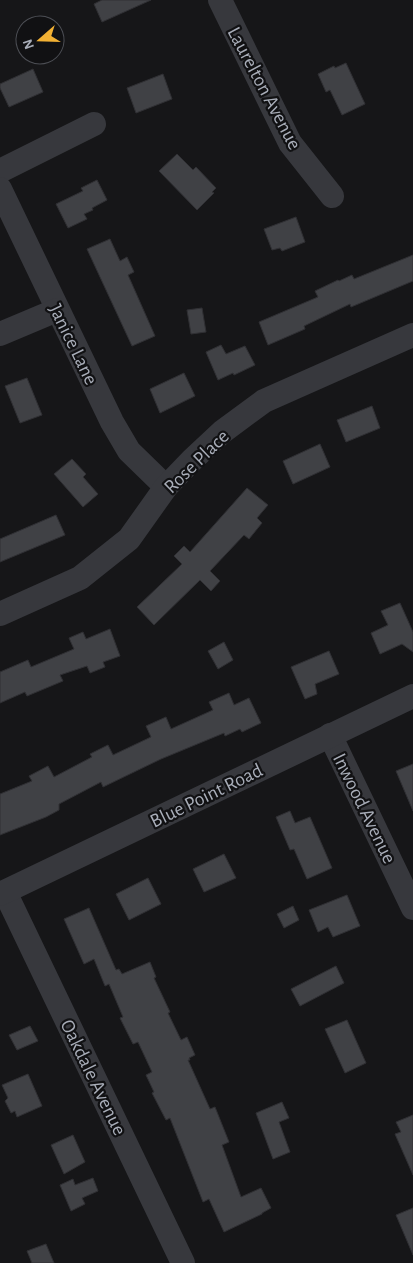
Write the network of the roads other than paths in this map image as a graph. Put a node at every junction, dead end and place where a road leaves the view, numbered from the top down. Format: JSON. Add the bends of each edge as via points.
{"nodes":[{"id":1,"x":220,"y":0,"type":"edge"},
{"id":2,"x":94,"y":124,"type":"dead end"},
{"id":3,"x":0,"y":171,"type":"edge"},
{"id":4,"x":0,"y":189,"type":"edge"},
{"id":5,"x":332,"y":196,"type":"dead end"},
{"id":6,"x":57,"y":310,"type":"junction"},
{"id":7,"x":0,"y":334,"type":"edge"},
{"id":8,"x":413,"y":335,"type":"edge"},
{"id":9,"x":166,"y":487,"type":"junction"},
{"id":10,"x":0,"y":614,"type":"edge"},
{"id":11,"x":413,"y":696,"type":"edge"},
{"id":12,"x":330,"y":735,"type":"junction"},
{"id":13,"x":2,"y":893,"type":"edge"},
{"id":14,"x":413,"y":908,"type":"edge"},
{"id":15,"x":182,"y":1263,"type":"edge"}],
"edges":[{"from":1,"to":5,"type":"street","name":"Laurelton Avenue","via":[[290,143]]},
{"from":2,"to":3,"type":"street"},
{"from":4,"to":6,"type":"street","name":"Janice Lane"},
{"from":6,"to":7,"type":"street"},
{"from":6,"to":9,"type":"street","name":"Janice Lane","via":[[129,451]]},
{"from":8,"to":9,"type":"street","name":"Rose Place","via":[[264,401],[222,432]]},
{"from":9,"to":10,"type":"street","name":"Rose Place","via":[[129,539],[80,578]]},
{"from":11,"to":12,"type":"street","name":"Blue Point Road"},
{"from":12,"to":13,"type":"street","name":"Blue Point Road"},
{"from":12,"to":14,"type":"street","name":"Inwood Avenue"},
{"from":13,"to":15,"type":"street","name":"Oakdale Avenue"}]}
